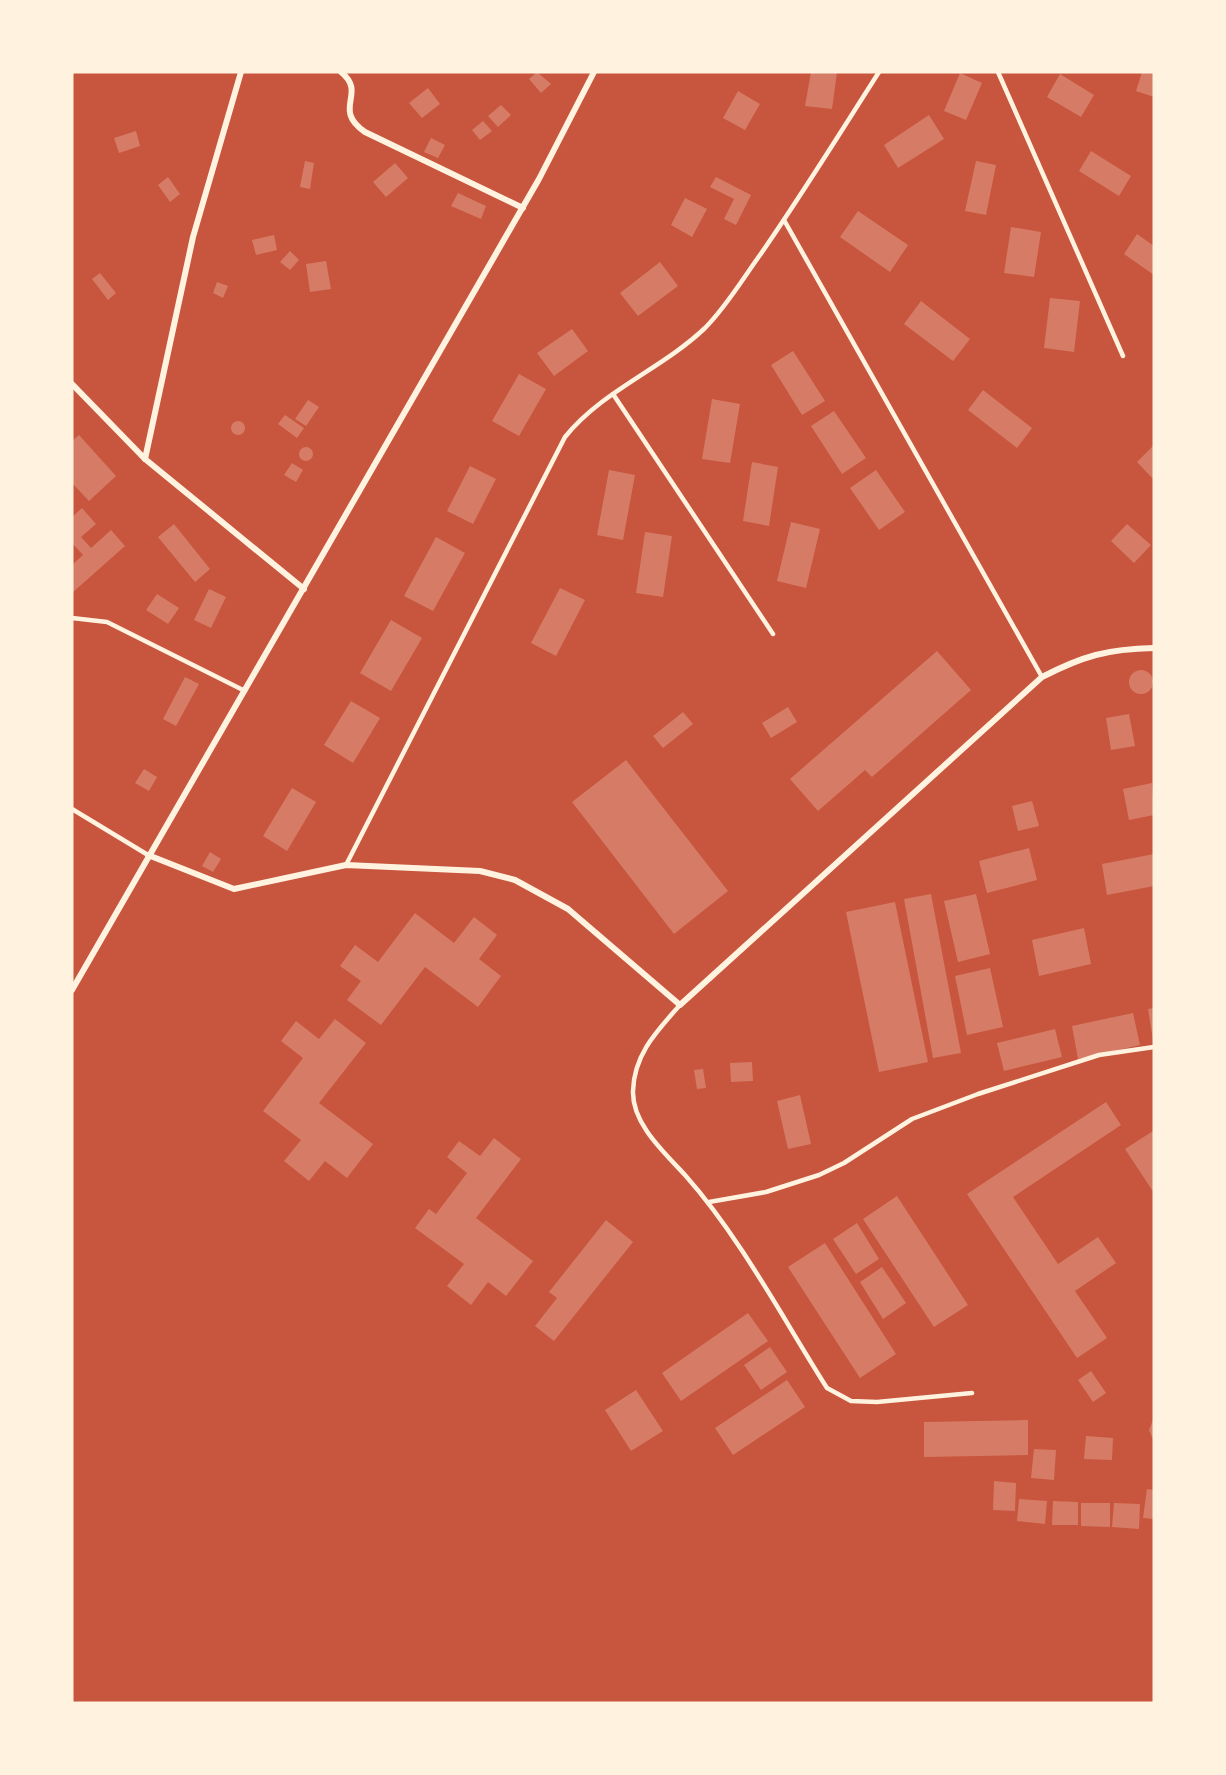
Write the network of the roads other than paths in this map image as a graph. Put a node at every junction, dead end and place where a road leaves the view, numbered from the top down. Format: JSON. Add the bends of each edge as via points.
{"nodes":[{"id":1,"x":241,"y":72,"type":"edge"},
{"id":2,"x":341,"y":72,"type":"edge"},
{"id":3,"x":594,"y":72,"type":"edge"},
{"id":4,"x":879,"y":72,"type":"edge"},
{"id":5,"x":998,"y":72,"type":"edge"},
{"id":6,"x":523,"y":207,"type":"junction"},
{"id":7,"x":784,"y":220,"type":"junction"},
{"id":8,"x":1123,"y":356,"type":"dead end"},
{"id":9,"x":72,"y":384,"type":"edge"},
{"id":10,"x":613,"y":394,"type":"junction"},
{"id":11,"x":145,"y":459,"type":"junction"},
{"id":12,"x":304,"y":589,"type":"junction"},
{"id":13,"x":72,"y":618,"type":"edge"},
{"id":14,"x":773,"y":634,"type":"dead end"},
{"id":15,"x":1154,"y":648,"type":"edge"},
{"id":16,"x":1042,"y":677,"type":"junction"},
{"id":17,"x":245,"y":691,"type":"junction"},
{"id":18,"x":72,"y":809,"type":"edge"},
{"id":19,"x":148,"y":855,"type":"junction"},
{"id":20,"x":346,"y":866,"type":"junction"},
{"id":21,"x":72,"y":990,"type":"edge"},
{"id":22,"x":680,"y":1005,"type":"junction"},
{"id":23,"x":1154,"y":1047,"type":"edge"},
{"id":24,"x":709,"y":1202,"type":"junction"},
{"id":25,"x":972,"y":1393,"type":"dead end"}],
"edges":[{"from":1,"to":11,"type":"street","via":[[194,237]]},
{"from":2,"to":6,"type":"street","via":[[352,88],[348,111],[352,123]]},
{"from":3,"to":6,"type":"street"},
{"from":4,"to":7,"type":"lane"},
{"from":5,"to":8,"type":"lane"},
{"from":6,"to":12,"type":"street"},
{"from":7,"to":10,"type":"lane","via":[[704,329]]},
{"from":7,"to":16,"type":"lane"},
{"from":9,"to":11,"type":"street"},
{"from":10,"to":14,"type":"lane"},
{"from":10,"to":20,"type":"lane","via":[[566,437]]},
{"from":11,"to":12,"type":"street"},
{"from":12,"to":17,"type":"street"},
{"from":13,"to":17,"type":"lane","via":[[107,622]]},
{"from":15,"to":16,"type":"street","via":[[1122,648],[1081,657]]},
{"from":16,"to":22,"type":"street"},
{"from":17,"to":19,"type":"street"},
{"from":18,"to":19,"type":"lane"},
{"from":19,"to":20,"type":"street","via":[[234,889]]},
{"from":19,"to":21,"type":"street"},
{"from":20,"to":22,"type":"street","via":[[480,871],[514,880],[568,909]]},
{"from":22,"to":24,"type":"lane","via":[[645,1047],[636,1067],[632,1093],[652,1138]]},
{"from":23,"to":24,"type":"lane","via":[[1099,1055],[978,1094],[912,1119],[819,1175],[766,1192]]},
{"from":24,"to":25,"type":"lane","via":[[827,1388],[851,1401],[877,1402]]}]}
